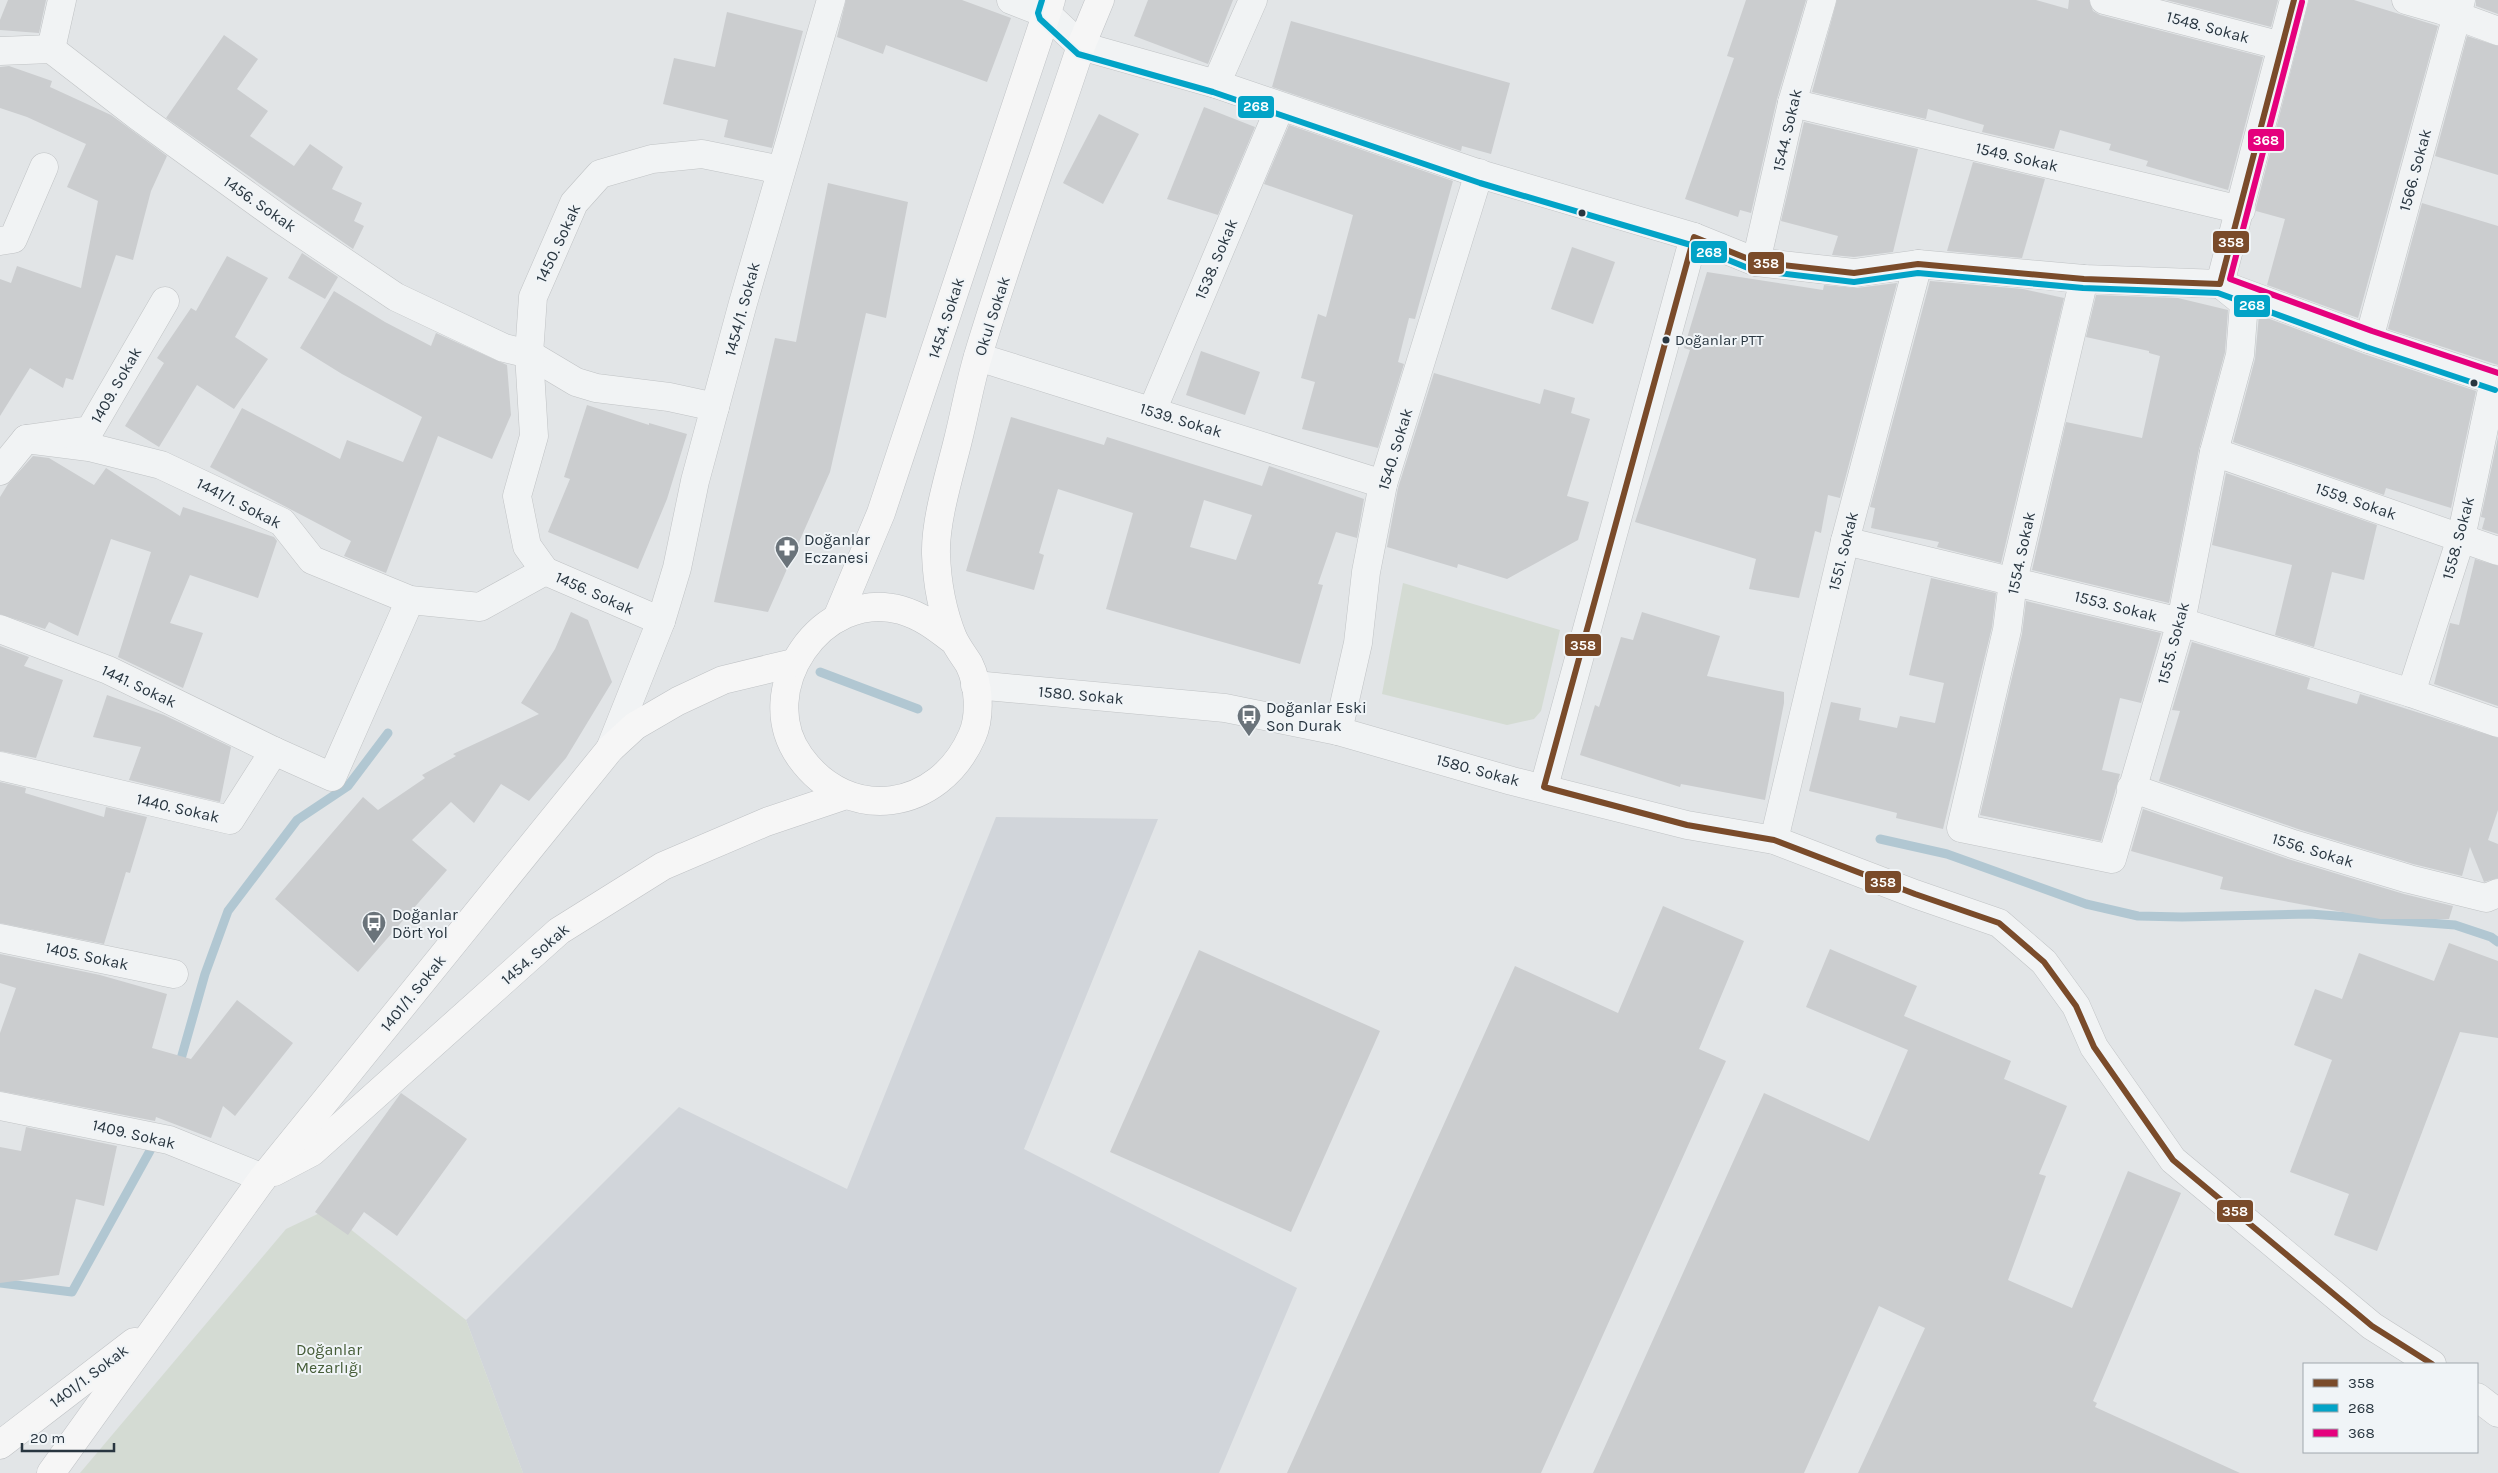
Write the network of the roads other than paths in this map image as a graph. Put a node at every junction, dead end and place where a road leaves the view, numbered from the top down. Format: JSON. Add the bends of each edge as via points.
{"nodes":[{"id":1,"x":62,"y":0,"type":"edge"},
{"id":2,"x":831,"y":0,"type":"edge"},
{"id":3,"x":1011,"y":0,"type":"edge"},
{"id":4,"x":1100,"y":0,"type":"edge"},
{"id":5,"x":1253,"y":0,"type":"edge"},
{"id":6,"x":1822,"y":0,"type":"edge"},
{"id":7,"x":2104,"y":0,"type":"edge"},
{"id":8,"x":2294,"y":0,"type":"edge"},
{"id":9,"x":2406,"y":0,"type":"edge"},
{"id":10,"x":1050,"y":7,"type":"edge"},
{"id":11,"x":2459,"y":9,"type":"edge"},
{"id":12,"x":2498,"y":32,"type":"edge"},
{"id":13,"x":1081,"y":46,"type":"junction"},
{"id":14,"x":2282,"y":46,"type":"junction"},
{"id":15,"x":51,"y":49,"type":"junction"},
{"id":16,"x":0,"y":51,"type":"edge"},
{"id":17,"x":1216,"y":84,"type":"junction"},
{"id":18,"x":1792,"y":103,"type":"junction"},
{"id":19,"x":1280,"y":107,"type":"junction"},
{"id":20,"x":44,"y":167,"type":"dead end"},
{"id":21,"x":781,"y":170,"type":"junction"},
{"id":22,"x":1480,"y":173,"type":"junction"},
{"id":23,"x":2241,"y":210,"type":"junction"},
{"id":24,"x":1694,"y":237,"type":"junction"},
{"id":25,"x":0,"y":241,"type":"edge"},
{"id":26,"x":1756,"y":262,"type":"junction"},
{"id":27,"x":1918,"y":264,"type":"junction"},
{"id":28,"x":2084,"y":279,"type":"junction"},
{"id":29,"x":2220,"y":284,"type":"junction"},
{"id":30,"x":165,"y":301,"type":"dead end"},
{"id":31,"x":2369,"y":339,"type":"junction"},
{"id":32,"x":529,"y":354,"type":"junction"},
{"id":33,"x":978,"y":357,"type":"junction"},
{"id":34,"x":2496,"y":381,"type":"edge"},
{"id":35,"x":715,"y":407,"type":"junction"},
{"id":36,"x":1152,"y":411,"type":"junction"},
{"id":37,"x":26,"y":439,"type":"junction"},
{"id":38,"x":2214,"y":452,"type":"junction"},
{"id":39,"x":0,"y":470,"type":"edge"},
{"id":40,"x":1383,"y":484,"type":"junction"},
{"id":41,"x":2461,"y":538,"type":"junction"},
{"id":42,"x":1844,"y":541,"type":"junction"},
{"id":43,"x":2498,"y":551,"type":"edge"},
{"id":44,"x":545,"y":571,"type":"junction"},
{"id":45,"x":2013,"y":581,"type":"junction"},
{"id":46,"x":410,"y":600,"type":"junction"},
{"id":47,"x":837,"y":618,"type":"junction"},
{"id":48,"x":661,"y":621,"type":"junction"},
{"id":49,"x":2181,"y":622,"type":"junction"},
{"id":50,"x":0,"y":629,"type":"edge"},
{"id":51,"x":954,"y":641,"type":"junction"},
{"id":52,"x":793,"y":663,"type":"junction"},
{"id":53,"x":975,"y":685,"type":"junction"},
{"id":54,"x":2411,"y":693,"type":"junction"},
{"id":55,"x":2498,"y":723,"type":"edge"},
{"id":56,"x":1338,"y":731,"type":"junction"},
{"id":57,"x":610,"y":749,"type":"junction"},
{"id":58,"x":274,"y":751,"type":"junction"},
{"id":59,"x":0,"y":766,"type":"edge"},
{"id":60,"x":1544,"y":787,"type":"junction"},
{"id":61,"x":2131,"y":788,"type":"junction"},
{"id":62,"x":846,"y":795,"type":"junction"},
{"id":63,"x":1962,"y":828,"type":"joint"},
{"id":64,"x":1774,"y":840,"type":"junction"},
{"id":65,"x":2498,"y":893,"type":"edge"},
{"id":66,"x":0,"y":938,"type":"edge"},
{"id":67,"x":174,"y":974,"type":"dead end"},
{"id":68,"x":0,"y":1106,"type":"edge"},
{"id":69,"x":263,"y":1178,"type":"junction"},
{"id":70,"x":155,"y":1326,"type":"junction"},
{"id":71,"x":2430,"y":1363,"type":"edge"},
{"id":72,"x":2478,"y":1398,"type":"edge"},
{"id":73,"x":2498,"y":1413,"type":"edge"},
{"id":74,"x":0,"y":1445,"type":"edge"},
{"id":75,"x":51,"y":1473,"type":"edge"}],
"edges":[{"from":1,"to":15,"type":"street"},
{"from":2,"to":21,"type":"street","name":"1454/1. Sokak"},
{"from":3,"to":10,"type":"street"},
{"from":4,"to":13,"type":"main road","name":"Okul Sokak"},
{"from":5,"to":17,"type":"street"},
{"from":6,"to":18,"type":"street","name":"1544. Sokak"},
{"from":7,"to":14,"type":"street","name":"1548. Sokak"},
{"from":8,"to":14,"type":"street"},
{"from":9,"to":11,"type":"street"},
{"from":10,"to":13,"type":"street"},
{"from":10,"to":47,"type":"main road","name":"1454. Sokak","via":[[881,513]]},
{"from":11,"to":12,"type":"street"},
{"from":11,"to":31,"type":"street","name":"1566. Sokak"},
{"from":13,"to":17,"type":"street"},
{"from":13,"to":33,"type":"main road","name":"Okul Sokak"},
{"from":14,"to":23,"type":"street"},
{"from":15,"to":16,"type":"street"},
{"from":15,"to":32,"type":"street","name":"1456. Sokak","via":[[283,222],[396,297],[504,348]]},
{"from":17,"to":19,"type":"street"},
{"from":18,"to":23,"type":"street","name":"1549. Sokak"},
{"from":18,"to":26,"type":"street","name":"1544. Sokak"},
{"from":19,"to":22,"type":"street"},
{"from":19,"to":36,"type":"street","name":"1538. Sokak"},
{"from":20,"to":25,"type":"street","via":[[13,239]]},
{"from":21,"to":32,"type":"street","name":"1450. Sokak","via":[[702,154],[652,159],[600,174],[574,203],[533,297]]},
{"from":21,"to":35,"type":"street","name":"1454/1. Sokak"},
{"from":22,"to":24,"type":"street"},
{"from":22,"to":40,"type":"street","name":"1540. Sokak"},
{"from":23,"to":29,"type":"street"},
{"from":24,"to":26,"type":"street"},
{"from":24,"to":60,"type":"street"},
{"from":26,"to":27,"type":"street","via":[[1854,273]]},
{"from":27,"to":28,"type":"street"},
{"from":27,"to":42,"type":"street","name":"1551. Sokak"},
{"from":28,"to":29,"type":"street"},
{"from":28,"to":45,"type":"street","name":"1554. Sokak"},
{"from":29,"to":31,"type":"street"},
{"from":29,"to":38,"type":"street","name":"1555. Sokak","via":[[2244,303],[2244,317],[2240,355]]},
{"from":30,"to":37,"type":"street","name":"1409. Sokak","via":[[90,430]]},
{"from":31,"to":34,"type":"street"},
{"from":32,"to":35,"type":"street","name":"1456. Sokak","via":[[576,382],[596,388],[669,397]]},
{"from":32,"to":44,"type":"street","name":"1456. Sokak","via":[[534,436],[516,496],[527,546]]},
{"from":33,"to":36,"type":"street","name":"1539. Sokak"},
{"from":33,"to":51,"type":"main road","name":"Okul Sokak","via":[[943,501],[936,550],[940,596]]},
{"from":34,"to":41,"type":"street","name":"1558. Sokak"},
{"from":35,"to":48,"type":"street","name":"1454/1. Sokak","via":[[677,568]]},
{"from":36,"to":40,"type":"street","name":"1539. Sokak"},
{"from":37,"to":39,"type":"street"},
{"from":37,"to":46,"type":"street","name":"1441/1. Sokak","via":[[89,447],[161,464],[282,522],[312,560]]},
{"from":38,"to":41,"type":"street","name":"1559. Sokak"},
{"from":38,"to":49,"type":"street","name":"1555. Sokak"},
{"from":40,"to":56,"type":"street","name":"1540. Sokak","via":[[1366,572],[1358,643]]},
{"from":41,"to":43,"type":"street","name":"1559. Sokak"},
{"from":41,"to":54,"type":"street","name":"1558. Sokak"},
{"from":42,"to":45,"type":"street","name":"1553. Sokak"},
{"from":42,"to":64,"type":"street","name":"1551. Sokak"},
{"from":44,"to":46,"type":"street","name":"1441/1. Sokak","via":[[480,607]]},
{"from":44,"to":48,"type":"street","name":"1456. Sokak"},
{"from":45,"to":49,"type":"street","name":"1553. Sokak"},
{"from":45,"to":63,"type":"street","name":"1554. Sokak","via":[[2007,630]]},
{"from":46,"to":58,"type":"street","via":[[332,777]]},
{"from":47,"to":51,"type":"main road","via":[[867,609],[899,609],[929,621]]},
{"from":47,"to":52,"type":"main road","via":[[811,637]]},
{"from":48,"to":57,"type":"street","name":"1401/1. Sokak"},
{"from":49,"to":54,"type":"street","name":"1553. Sokak"},
{"from":49,"to":61,"type":"street","name":"1555. Sokak"},
{"from":50,"to":58,"type":"street","name":"1441. Sokak","via":[[108,670]]},
{"from":51,"to":53,"type":"main road","via":[[971,668]]},
{"from":52,"to":57,"type":"main road","via":[[724,680],[678,700],[635,726]]},
{"from":52,"to":62,"type":"main road","via":[[785,694],[789,733],[798,755],[819,778]]},
{"from":53,"to":56,"type":"street","name":"1580. Sokak","via":[[1225,708]]},
{"from":53,"to":62,"type":"main road","via":[[978,699],[974,732],[961,760],[938,783],[909,797],[877,801]]},
{"from":54,"to":55,"type":"street","name":"1553. Sokak"},
{"from":56,"to":60,"type":"street","name":"1580. Sokak","via":[[1512,781]]},
{"from":57,"to":69,"type":"main road","name":"1401/1. Sokak"},
{"from":58,"to":59,"type":"street","name":"1440. Sokak","via":[[230,820]]},
{"from":60,"to":64,"type":"street","name":"1580. Sokak","via":[[1687,825]]},
{"from":61,"to":63,"type":"street","name":"1555. Sokak","via":[[2112,859]]},
{"from":61,"to":65,"type":"street","name":"1556. Sokak","via":[[2292,844],[2409,879],[2486,898]]},
{"from":62,"to":69,"type":"main road","name":"1454. Sokak","via":[[766,822],[663,866],[592,908],[559,931],[312,1152]]},
{"from":64,"to":71,"type":"street","name":"1580. Sokak","via":[[1999,923],[2050,969],[2076,1006],[2094,1047],[2173,1160],[2372,1326]]},
{"from":66,"to":67,"type":"street","name":"1405. Sokak"},
{"from":68,"to":69,"type":"street","name":"1409. Sokak","via":[[170,1140]]},
{"from":69,"to":70,"type":"main road","name":"1401/1. Sokak"},
{"from":70,"to":74,"type":"main road","name":"1401/1. Sokak"},
{"from":70,"to":75,"type":"main road","name":"1401/1. Sokak"},
{"from":72,"to":73,"type":"street"}]}
